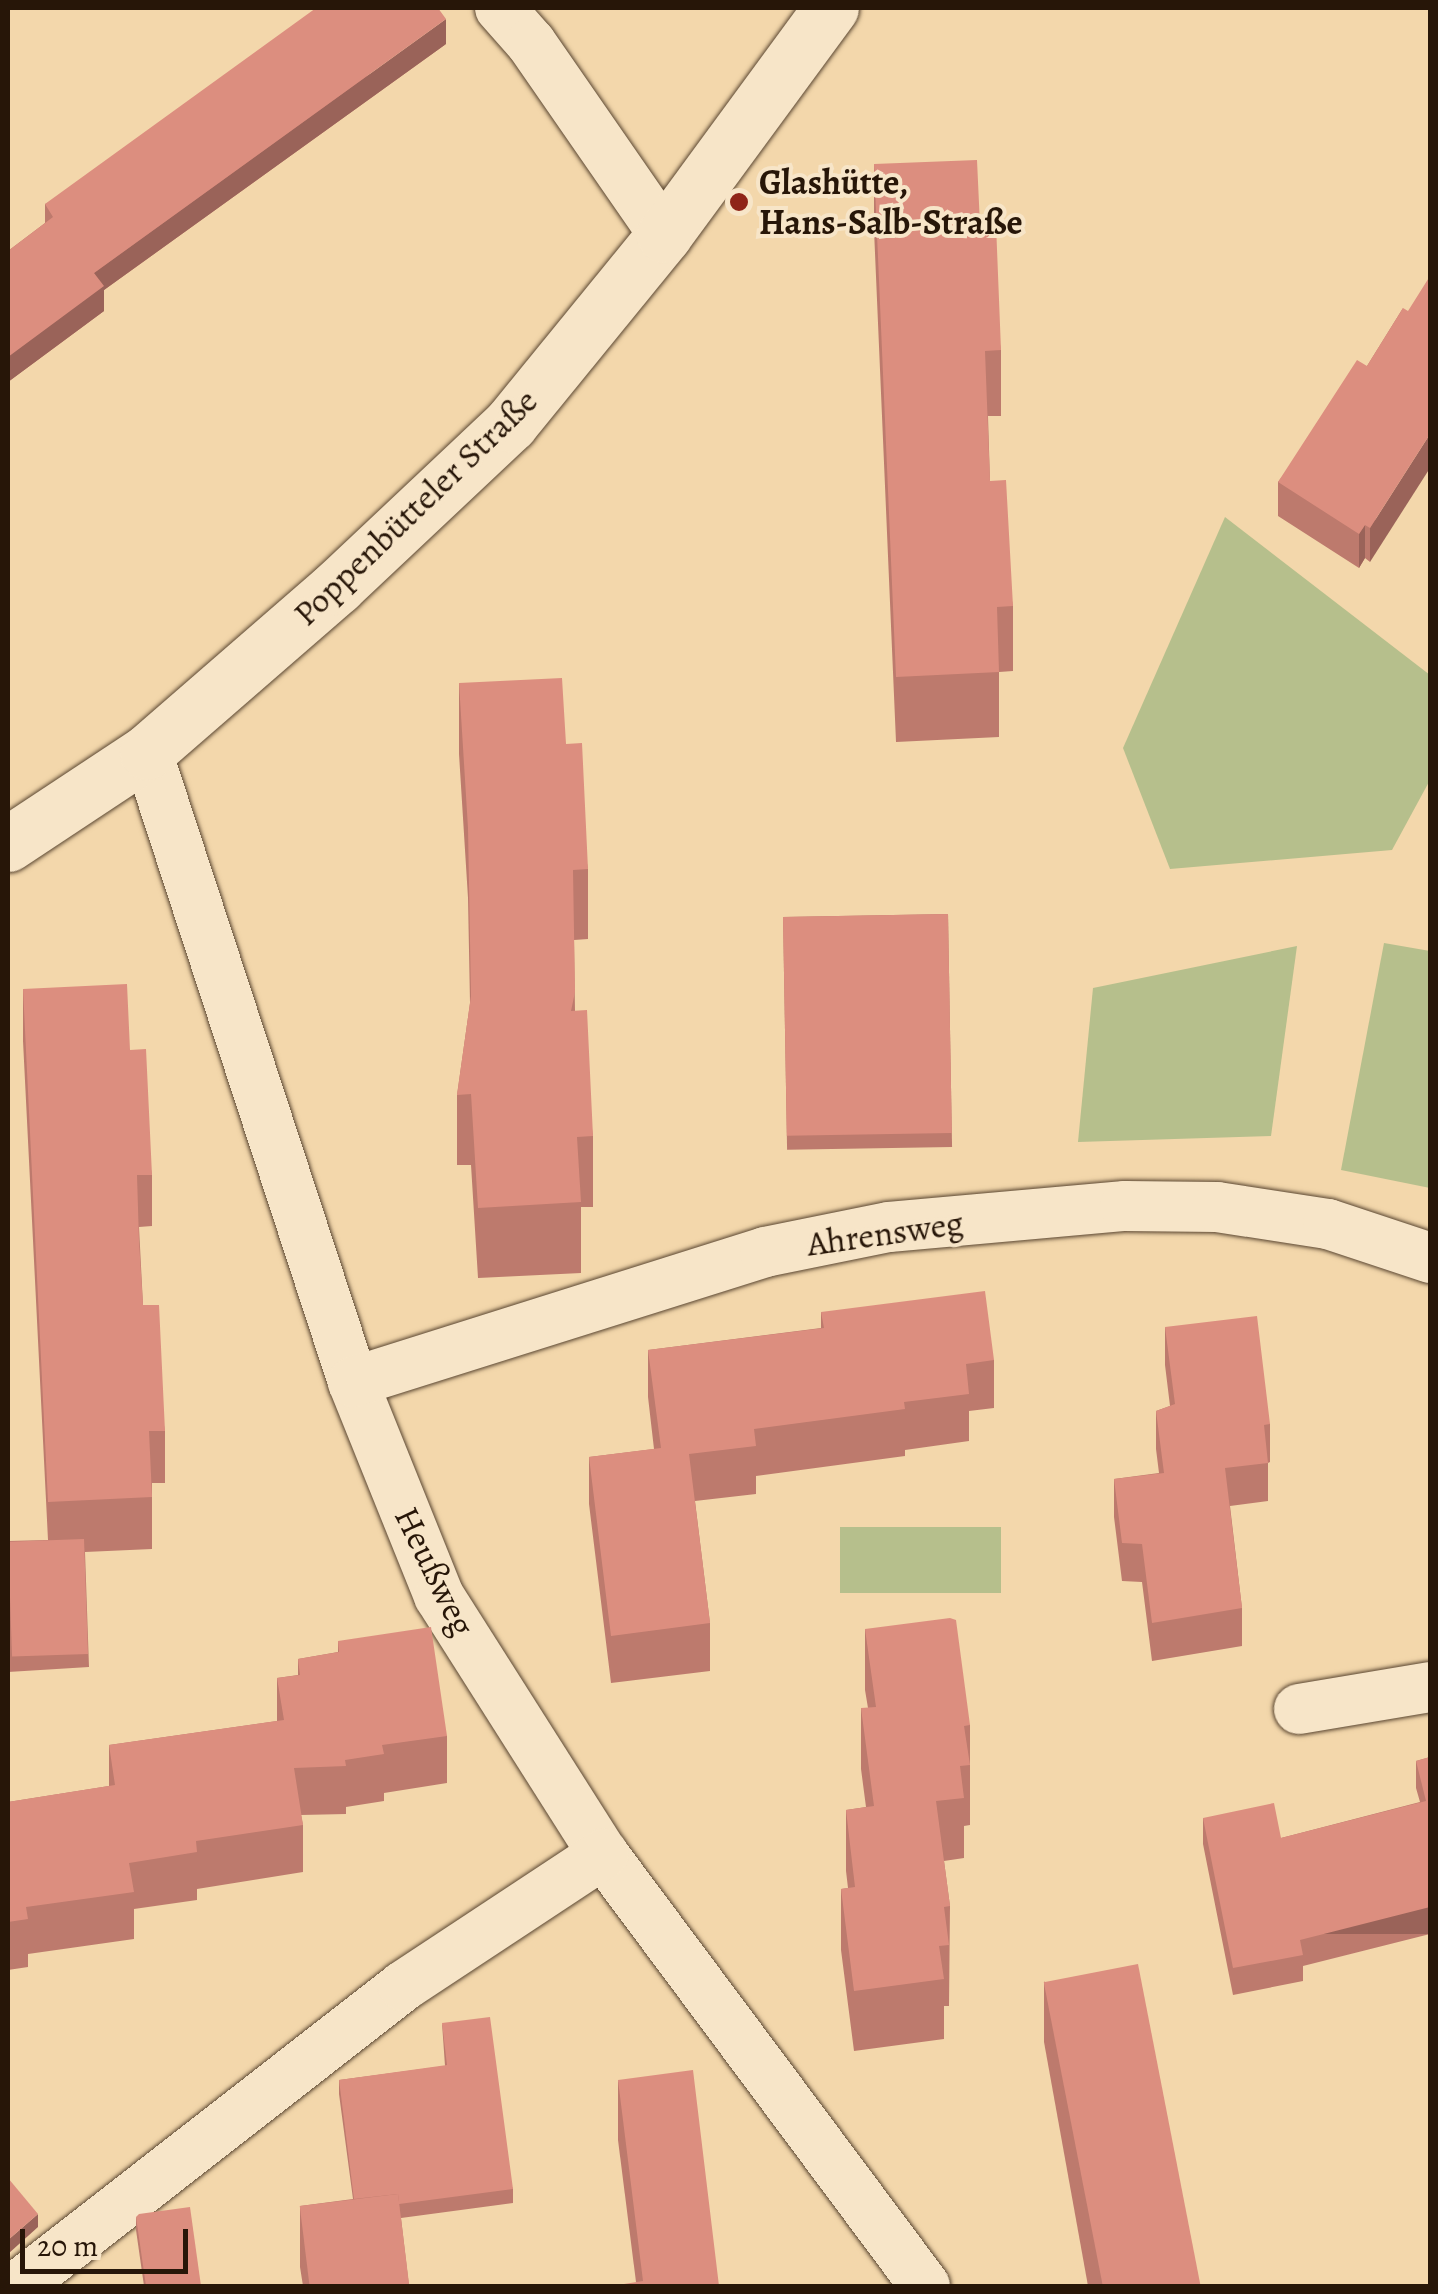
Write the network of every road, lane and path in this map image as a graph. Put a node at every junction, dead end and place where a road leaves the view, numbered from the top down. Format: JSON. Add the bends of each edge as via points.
{"nodes":[{"id":1,"x":500,"y":8,"type":"edge"},
{"id":2,"x":831,"y":8,"type":"edge"},
{"id":3,"x":664,"y":235,"type":"junction"},
{"id":4,"x":147,"y":752,"type":"junction"},
{"id":5,"x":8,"y":844,"type":"edge"},
{"id":6,"x":1430,"y":1258,"type":"edge"},
{"id":7,"x":353,"y":1382,"type":"junction"},
{"id":8,"x":1430,"y":1687,"type":"edge"},
{"id":9,"x":1299,"y":1709,"type":"dead end"},
{"id":10,"x":604,"y":1854,"type":"junction"},
{"id":11,"x":18,"y":2286,"type":"edge"},
{"id":12,"x":925,"y":2286,"type":"edge"}],
"edges":[{"from":1,"to":3,"type":"street"},
{"from":2,"to":3,"type":"main road","name":"Poppenbütteler Straße"},
{"from":3,"to":4,"type":"main road","name":"Poppenbütteler Straße","via":[[510,424]]},
{"from":4,"to":5,"type":"main road","name":"Poppenbütteler Straße"},
{"from":4,"to":7,"type":"street","name":"Heußweg"},
{"from":6,"to":7,"type":"street","name":"Ahrensweg","via":[[1328,1224],[1217,1207],[1125,1206],[889,1227],[766,1252]]},
{"from":7,"to":10,"type":"street","name":"Heußweg","via":[[439,1596]]},
{"from":8,"to":9,"type":"street"},
{"from":10,"to":11,"type":"street","via":[[403,1986]]},
{"from":10,"to":12,"type":"street","name":"Heußweg"}]}
